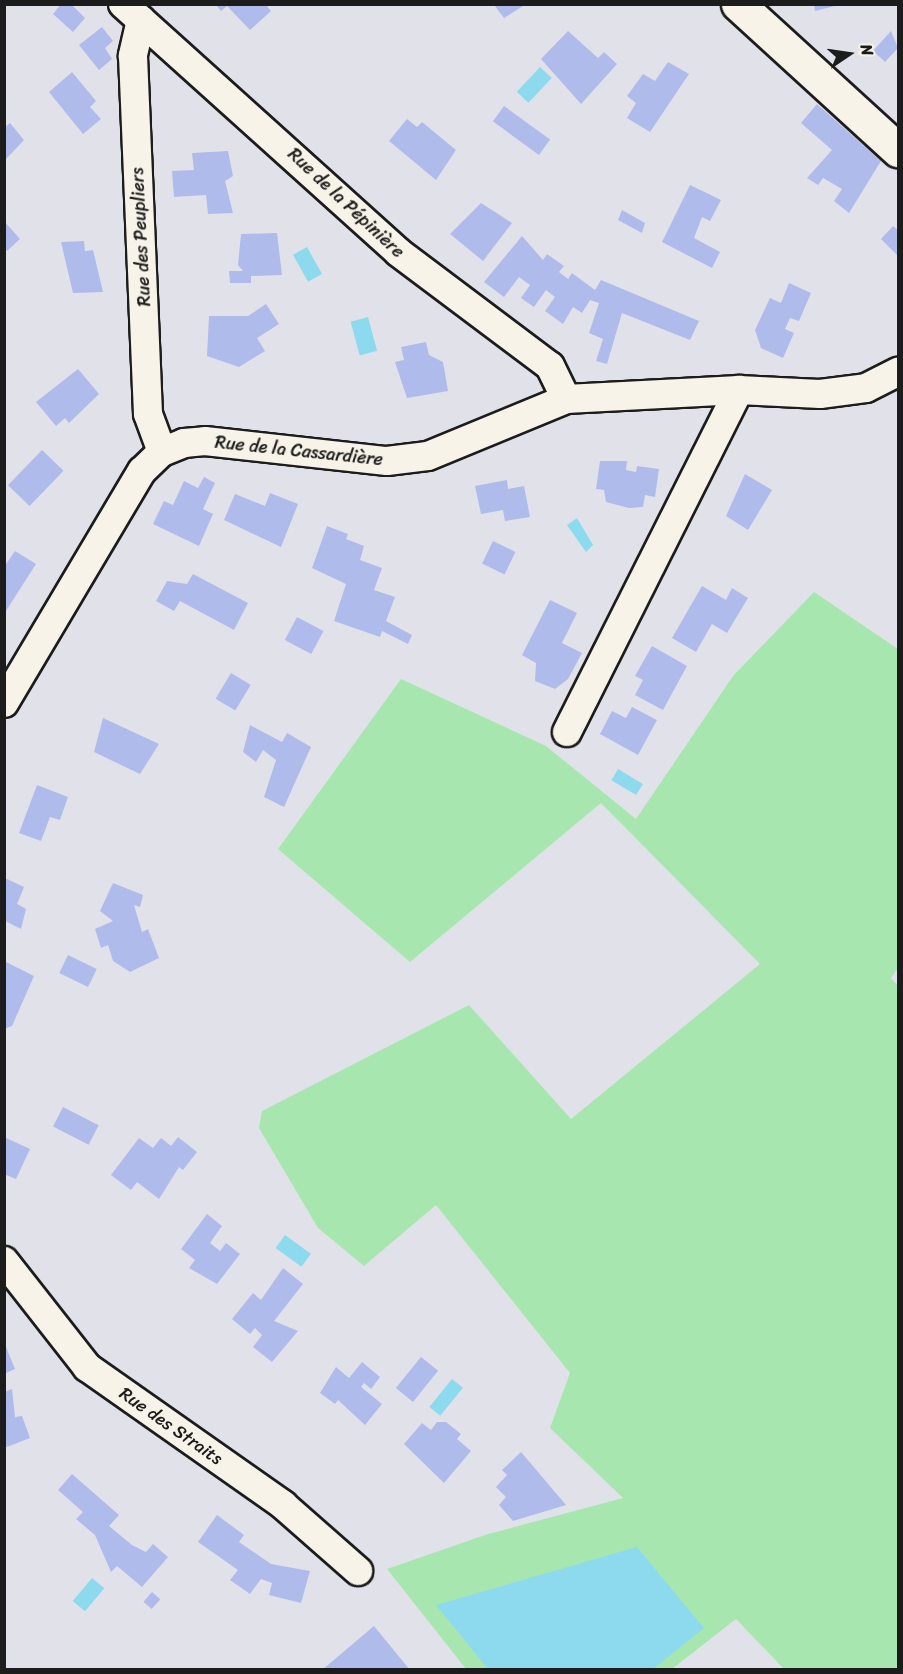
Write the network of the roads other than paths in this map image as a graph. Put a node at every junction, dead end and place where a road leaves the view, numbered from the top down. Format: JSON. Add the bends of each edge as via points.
{"nodes":[{"id":1,"x":738,"y":4,"type":"edge"},
{"id":2,"x":132,"y":13,"type":"edge"},
{"id":3,"x":898,"y":150,"type":"edge"},
{"id":4,"x":898,"y":372,"type":"edge"},
{"id":5,"x":739,"y":390,"type":"junction"},
{"id":6,"x":566,"y":399,"type":"junction"},
{"id":7,"x":162,"y":452,"type":"junction"},
{"id":8,"x":4,"y":703,"type":"edge"},
{"id":9,"x":567,"y":732,"type":"dead end"},
{"id":10,"x":4,"y":1261,"type":"edge"},
{"id":11,"x":358,"y":1571,"type":"dead end"}],
"edges":[{"from":1,"to":3,"type":"main road"},
{"from":2,"to":6,"type":"street","name":"Rue de la Pépinière","via":[[398,252],[550,366]]},
{"from":2,"to":7,"type":"street","name":"Rue des Peupliers","via":[[148,402]]},
{"from":4,"to":5,"type":"street","name":"Rue de la Cassardière","via":[[866,388],[820,394]]},
{"from":5,"to":6,"type":"street","name":"Rue de la Cassardière"},
{"from":5,"to":9,"type":"street"},
{"from":6,"to":7,"type":"street","name":"Rue de la Cassardière","via":[[428,456],[387,461],[205,441]]},
{"from":7,"to":8,"type":"street","via":[[142,471]]},
{"from":10,"to":11,"type":"street","name":"Rue des Straits","via":[[87,1367],[283,1505]]}]}
